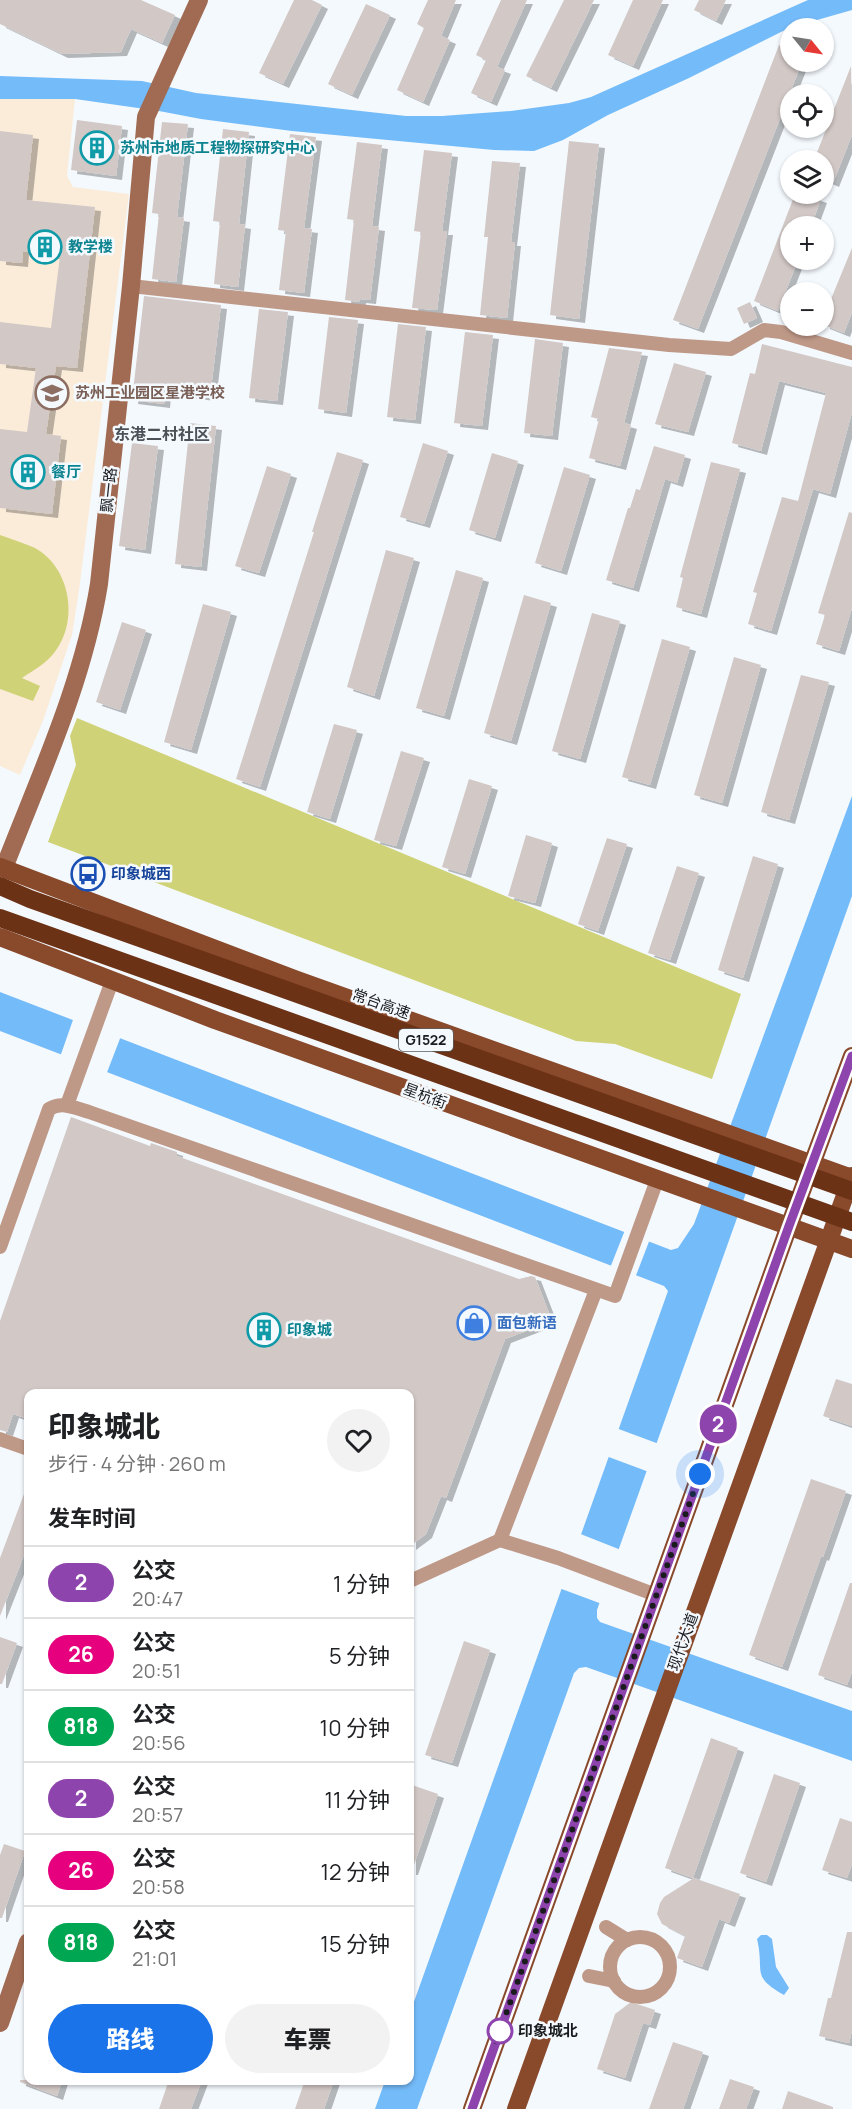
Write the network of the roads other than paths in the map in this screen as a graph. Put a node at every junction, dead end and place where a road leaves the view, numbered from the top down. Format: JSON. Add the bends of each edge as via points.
{"nodes":[{"id":1,"x":199,"y":0,"type":"edge"},
{"id":2,"x":131,"y":286,"type":"junction"},
{"id":3,"x":852,"y":353,"type":"edge"},
{"id":4,"x":1,"y":874,"type":"edge"},
{"id":5,"x":0,"y":918,"type":"edge"},
{"id":6,"x":0,"y":937,"type":"edge"},
{"id":7,"x":112,"y":981,"type":"junction"},
{"id":8,"x":852,"y":1056,"type":"edge"},
{"id":9,"x":67,"y":1105,"type":"junction"},
{"id":10,"x":812,"y":1164,"type":"junction"},
{"id":11,"x":852,"y":1177,"type":"edge"},
{"id":12,"x":657,"y":1180,"type":"junction"},
{"id":13,"x":852,"y":1191,"type":"edge"},
{"id":14,"x":852,"y":1222,"type":"edge"},
{"id":15,"x":789,"y":1226,"type":"junction"},
{"id":16,"x":828,"y":1240,"type":"junction"},
{"id":17,"x":0,"y":1247,"type":"edge"},
{"id":18,"x":852,"y":1249,"type":"edge"},
{"id":19,"x":596,"y":1290,"type":"junction"},
{"id":20,"x":0,"y":1439,"type":"edge"},
{"id":21,"x":24,"y":1448,"type":"edge"},
{"id":22,"x":500,"y":1540,"type":"junction"},
{"id":23,"x":414,"y":1579,"type":"edge"},
{"id":24,"x":656,"y":1595,"type":"junction"},
{"id":25,"x":606,"y":1927,"type":"dead end"},
{"id":26,"x":627,"y":1940,"type":"junction"},
{"id":27,"x":24,"y":1954,"type":"edge"},
{"id":28,"x":589,"y":1976,"type":"dead end"},
{"id":29,"x":614,"y":1981,"type":"junction"},
{"id":30,"x":0,"y":2023,"type":"edge"},
{"id":31,"x":472,"y":2109,"type":"edge"},
{"id":32,"x":516,"y":2109,"type":"edge"}],
"edges":[{"from":1,"to":2,"type":"street","name":"飘一路","via":[[146,117]]},
{"from":2,"to":3,"type":"street","via":[[690,347],[731,349],[764,330]]},
{"from":2,"to":4,"type":"street","name":"飘一路","via":[[94,617],[78,676]]},
{"from":4,"to":10,"type":"main road"},
{"from":4,"to":13,"type":"highway","name":"常台高速","number":"G1522","bridge":true,"via":[[30,899]]},
{"from":5,"to":14,"type":"highway","number":"G1522","bridge":true},
{"from":6,"to":7,"type":"main road","name":"星杭街"},
{"from":7,"to":9,"type":"street"},
{"from":7,"to":12,"type":"main road","name":"星杭街"},
{"from":8,"to":10,"type":"main road"},
{"from":9,"to":17,"type":"street","via":[[56,1104],[49,1109]]},
{"from":9,"to":19,"type":"street"},
{"from":10,"to":11,"type":"main road"},
{"from":10,"to":15,"type":"main road"},
{"from":11,"to":16,"type":"main road","name":"现代大道"},
{"from":12,"to":15,"type":"main road","name":"星杭街"},
{"from":12,"to":19,"type":"street","via":[[615,1296]]},
{"from":15,"to":16,"type":"main road","name":"星杭街"},
{"from":15,"to":24,"type":"main road"},
{"from":16,"to":18,"type":"main road","name":"星杭街"},
{"from":16,"to":32,"type":"main road","name":"现代大道"},
{"from":19,"to":22,"type":"street"},
{"from":20,"to":21,"type":"street"},
{"from":22,"to":23,"type":"street"},
{"from":22,"to":24,"type":"street"},
{"from":24,"to":31,"type":"main road"},
{"from":25,"to":26,"type":"street"},
{"from":26,"to":29,"type":"street","via":[[611,1962]]},
{"from":26,"to":29,"type":"street","via":[[646,1937],[663,1947],[668,1955],[669,1976],[648,1996],[628,1994]]},
{"from":27,"to":30,"type":"street"},
{"from":28,"to":29,"type":"street"}]}
